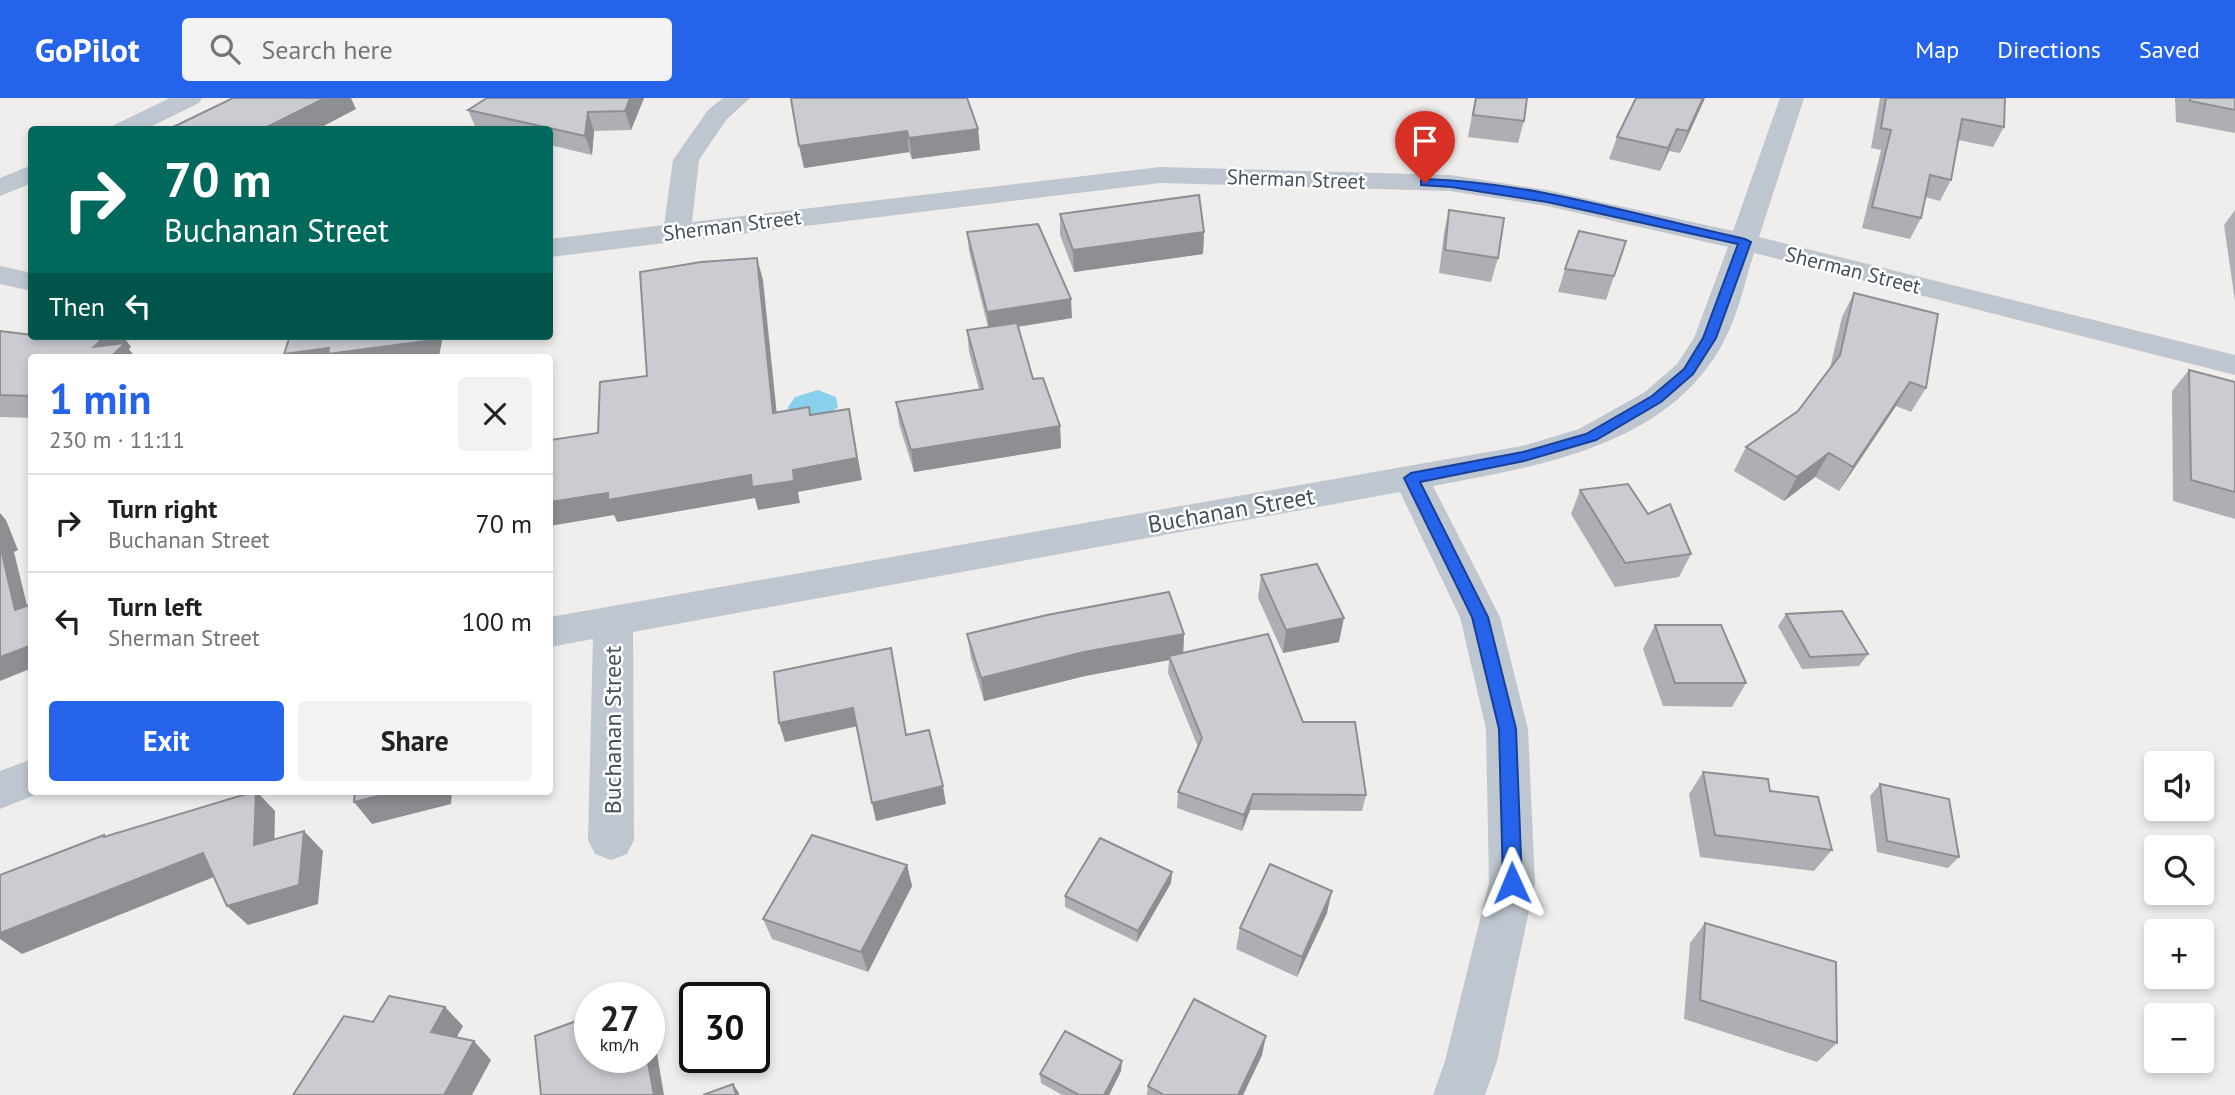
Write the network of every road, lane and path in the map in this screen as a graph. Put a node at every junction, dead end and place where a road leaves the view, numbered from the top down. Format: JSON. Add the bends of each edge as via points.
{"nodes":[{"id":1,"x":190,"y":98,"type":"edge"},
{"id":2,"x":738,"y":98,"type":"edge"},
{"id":3,"x":1792,"y":98,"type":"edge"},
{"id":4,"x":131,"y":126,"type":"edge"},
{"id":5,"x":28,"y":175,"type":"edge"},
{"id":6,"x":0,"y":187,"type":"edge"},
{"id":7,"x":677,"y":232,"type":"junction"},
{"id":8,"x":1745,"y":242,"type":"junction"},
{"id":9,"x":553,"y":248,"type":"edge"},
{"id":10,"x":0,"y":275,"type":"edge"},
{"id":11,"x":28,"y":281,"type":"edge"},
{"id":12,"x":2235,"y":365,"type":"edge"},
{"id":13,"x":1411,"y":478,"type":"junction"},
{"id":14,"x":613,"y":620,"type":"junction"},
{"id":15,"x":553,"y":631,"type":"edge"},
{"id":16,"x":28,"y":779,"type":"edge"},
{"id":17,"x":0,"y":790,"type":"edge"},
{"id":18,"x":611,"y":840,"type":"dead end"},
{"id":19,"x":1459,"y":1095,"type":"edge"}],
"edges":[{"from":1,"to":4,"type":"street"},
{"from":2,"to":7,"type":"street","via":[[718,115],[686,160]]},
{"from":3,"to":8,"type":"street","name":"Buchanan Street"},
{"from":5,"to":6,"type":"street"},
{"from":7,"to":8,"type":"street","name":"Sherman Street","via":[[1160,175],[1451,183],[1547,198]]},
{"from":7,"to":9,"type":"street","name":"Sherman Street"},
{"from":8,"to":12,"type":"street","name":"Sherman Street"},
{"from":8,"to":13,"type":"street","name":"Buchanan Street","via":[[1710,338],[1689,371],[1657,399],[1591,437],[1524,457]]},
{"from":10,"to":11,"type":"street"},
{"from":13,"to":14,"type":"street","name":"Buchanan Street"},
{"from":13,"to":19,"type":"street","via":[[1480,617],[1507,729],[1512,883]]},
{"from":14,"to":15,"type":"street","name":"Buchanan Street"},
{"from":14,"to":18,"type":"street","name":"Buchanan Street"},
{"from":16,"to":17,"type":"street"}]}
